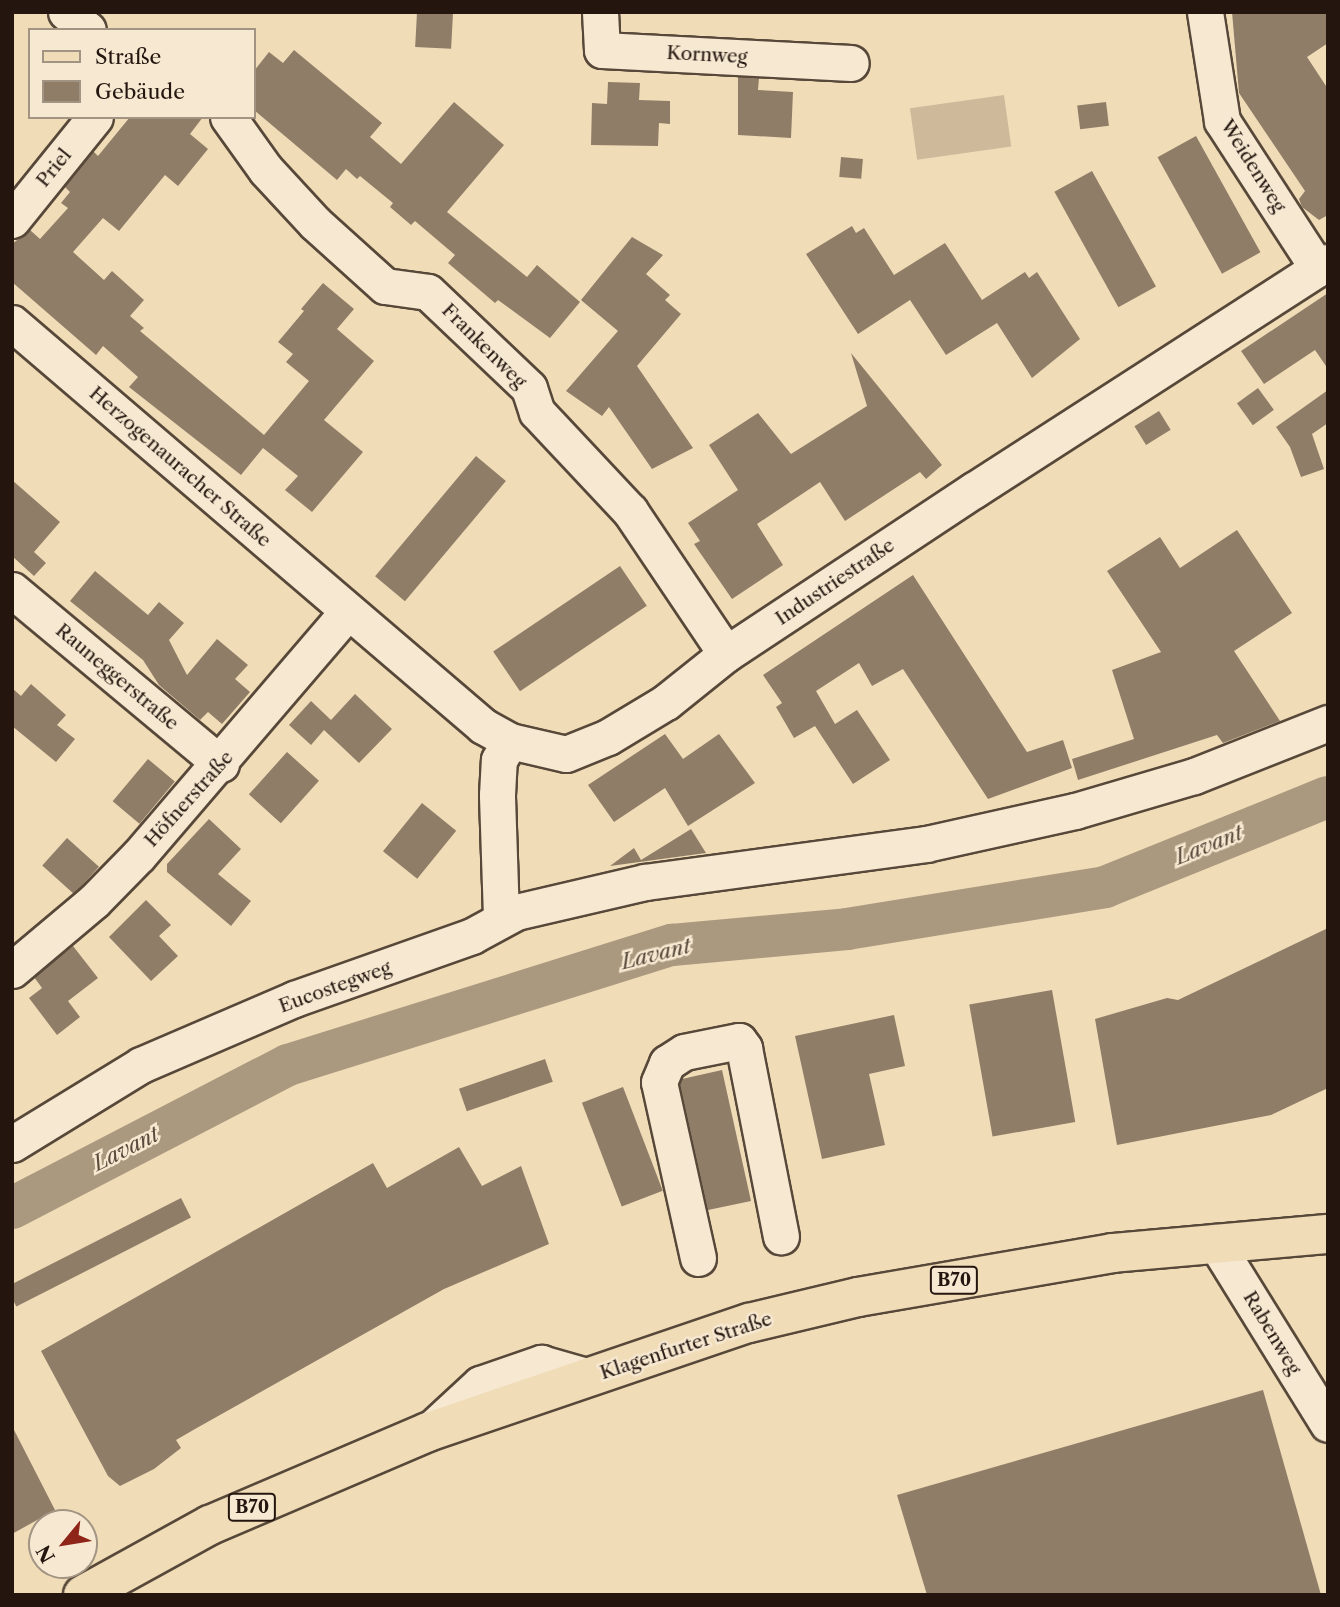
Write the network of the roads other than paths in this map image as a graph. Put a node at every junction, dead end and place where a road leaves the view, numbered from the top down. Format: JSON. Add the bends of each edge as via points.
{"nodes":[{"id":1,"x":66,"y":12,"type":"edge"},
{"id":2,"x":600,"y":12,"type":"edge"},
{"id":3,"x":1205,"y":12,"type":"edge"},
{"id":4,"x":86,"y":28,"type":"edge"},
{"id":5,"x":850,"y":63,"type":"dead end"},
{"id":6,"x":93,"y":119,"type":"edge"},
{"id":7,"x":229,"y":119,"type":"edge"},
{"id":8,"x":12,"y":220,"type":"edge"},
{"id":9,"x":1323,"y":265,"type":"edge"},
{"id":10,"x":12,"y":323,"type":"edge"},
{"id":11,"x":12,"y":590,"type":"edge"},
{"id":12,"x":348,"y":611,"type":"junction"},
{"id":13,"x":726,"y":654,"type":"junction"},
{"id":14,"x":1328,"y":723,"type":"edge"},
{"id":15,"x":510,"y":741,"type":"junction"},
{"id":16,"x":221,"y":764,"type":"junction"},
{"id":17,"x":501,"y":917,"type":"junction"},
{"id":18,"x":12,"y":970,"type":"edge"},
{"id":19,"x":12,"y":1144,"type":"edge"},
{"id":20,"x":1328,"y":1234,"type":"edge"},
{"id":21,"x":781,"y":1236,"type":"dead end"},
{"id":22,"x":1215,"y":1242,"type":"junction"},
{"id":23,"x":698,"y":1258,"type":"dead end"},
{"id":24,"x":1328,"y":1424,"type":"edge"},
{"id":25,"x":83,"y":1595,"type":"edge"}],
"edges":[{"from":1,"to":4,"type":"street"},
{"from":2,"to":5,"type":"street","name":"Kornweg","via":[[602,50]]},
{"from":3,"to":9,"type":"street","name":"Weidenweg","via":[[1222,121]]},
{"from":6,"to":8,"type":"street","name":"Priel"},
{"from":7,"to":13,"type":"street","name":"Frankenweg","via":[[265,170],[385,286],[428,292],[529,388],[537,412],[630,510]]},
{"from":9,"to":13,"type":"street","name":"Industriestraße"},
{"from":10,"to":12,"type":"street","name":"Herzogenauracher Straße"},
{"from":11,"to":16,"type":"street","name":"Rauneggerstraße"},
{"from":12,"to":15,"type":"street","name":"Industriestraße","via":[[483,726]]},
{"from":12,"to":16,"type":"street","name":"Höfnerstraße"},
{"from":13,"to":15,"type":"street","name":"Industriestraße","via":[[666,702],[589,747],[550,753]]},
{"from":14,"to":17,"type":"street","name":"Eucostegweg","via":[[1194,776],[1075,811],[926,844],[645,883]]},
{"from":15,"to":17,"type":"street","via":[[499,760],[497,795]]},
{"from":16,"to":18,"type":"street","name":"Höfnerstraße","via":[[94,901]]},
{"from":17,"to":19,"type":"street","name":"Eucostegweg","via":[[472,936],[294,999],[141,1065]]},
{"from":20,"to":22,"type":"main road","name":"Klagenfurter Straße","number":"B70"},
{"from":21,"to":23,"type":"street","via":[[744,1048],[739,1041],[684,1052],[667,1063],[659,1082]]},
{"from":22,"to":24,"type":"street","name":"Rabenweg"},
{"from":22,"to":25,"type":"main road","name":"Klagenfurter Straße","number":"B70","via":[[1113,1253],[858,1297],[702,1337],[428,1432],[210,1525]]}]}
